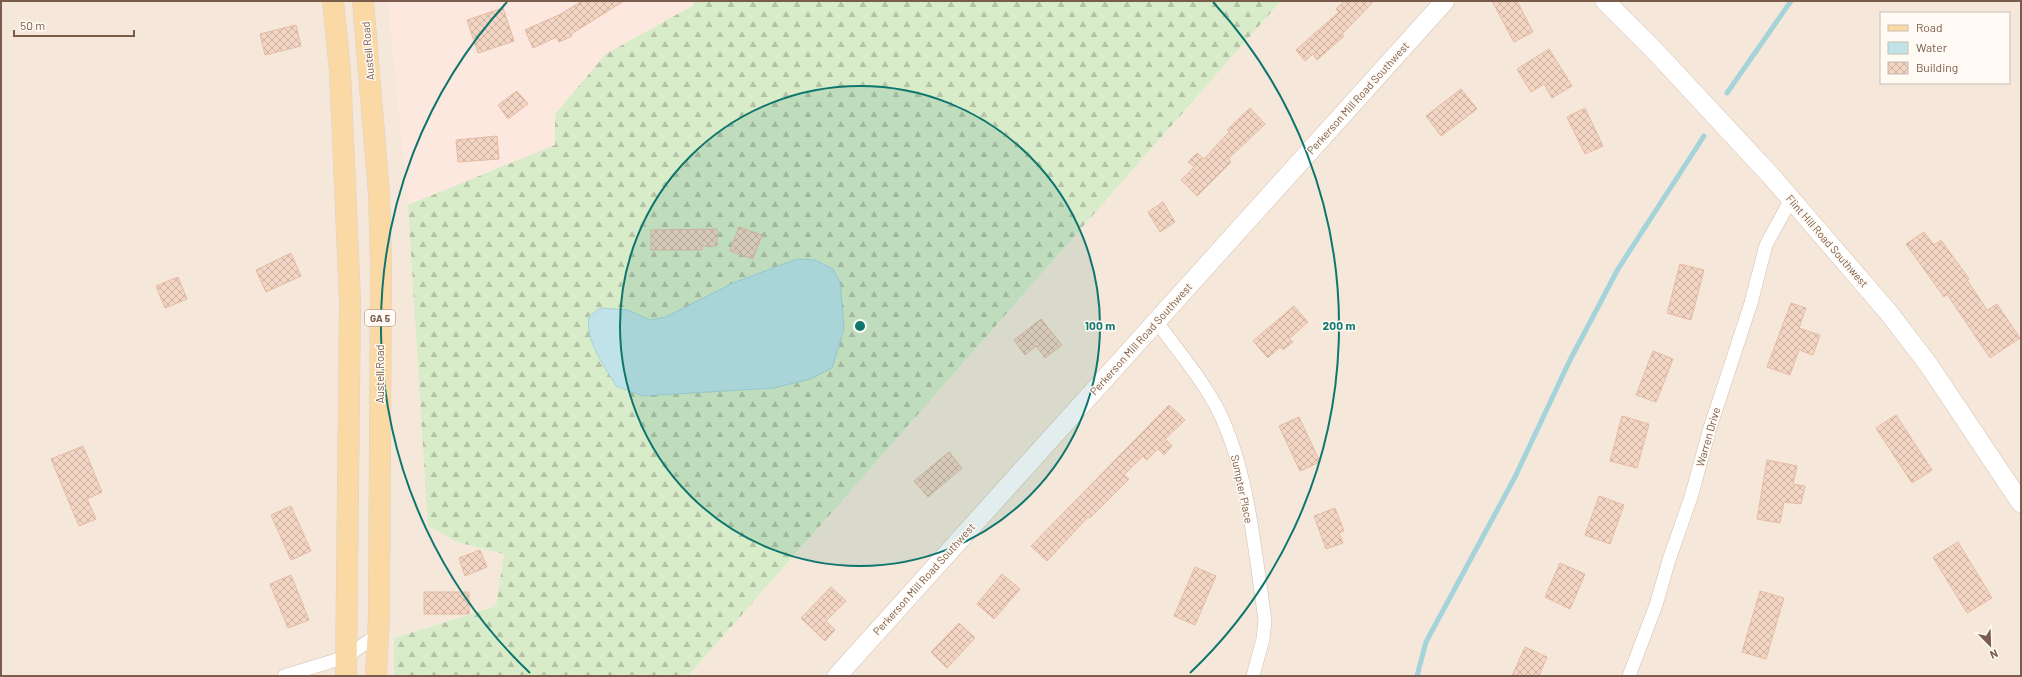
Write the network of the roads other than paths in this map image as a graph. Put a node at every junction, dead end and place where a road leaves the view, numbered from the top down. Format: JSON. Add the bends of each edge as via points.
{"nodes":[{"id":1,"x":333,"y":1,"type":"edge"},
{"id":2,"x":363,"y":1,"type":"edge"},
{"id":3,"x":1445,"y":1,"type":"edge"},
{"id":4,"x":1605,"y":1,"type":"edge"},
{"id":5,"x":1791,"y":199,"type":"junction"},
{"id":6,"x":1157,"y":322,"type":"junction"},
{"id":7,"x":2021,"y":504,"type":"edge"},
{"id":8,"x":377,"y":635,"type":"junction"},
{"id":9,"x":346,"y":667,"type":"edge"},
{"id":10,"x":284,"y":676,"type":"edge"},
{"id":11,"x":376,"y":676,"type":"edge"},
{"id":12,"x":837,"y":676,"type":"edge"},
{"id":13,"x":1253,"y":676,"type":"edge"},
{"id":14,"x":1629,"y":676,"type":"edge"}],
"edges":[{"from":1,"to":9,"type":"main road","number":"GA 5","via":[[340,71],[350,300]]},
{"from":2,"to":8,"type":"main road","name":"Austell Road","number":"GA 5","via":[[379,193],[381,265]]},
{"from":3,"to":6,"type":"street","name":"Perkerson Mill Road Southwest"},
{"from":4,"to":5,"type":"street","name":"Flint Hill Road Southwest","via":[[1654,50]]},
{"from":5,"to":7,"type":"street","name":"Flint Hill Road Southwest","via":[[1889,313],[1919,352],[1956,403]]},
{"from":5,"to":14,"type":"street","name":"Warren Drive","via":[[1766,244],[1751,303],[1710,428],[1691,497]]},
{"from":6,"to":12,"type":"street","name":"Perkerson Mill Road Southwest"},
{"from":6,"to":13,"type":"street","name":"Sumpter Place","via":[[1207,391],[1219,412],[1236,456],[1266,620]]},
{"from":8,"to":9,"type":"street"},
{"from":8,"to":11,"type":"main road","name":"Austell Road","number":"GA 5"},
{"from":9,"to":10,"type":"street"}]}
